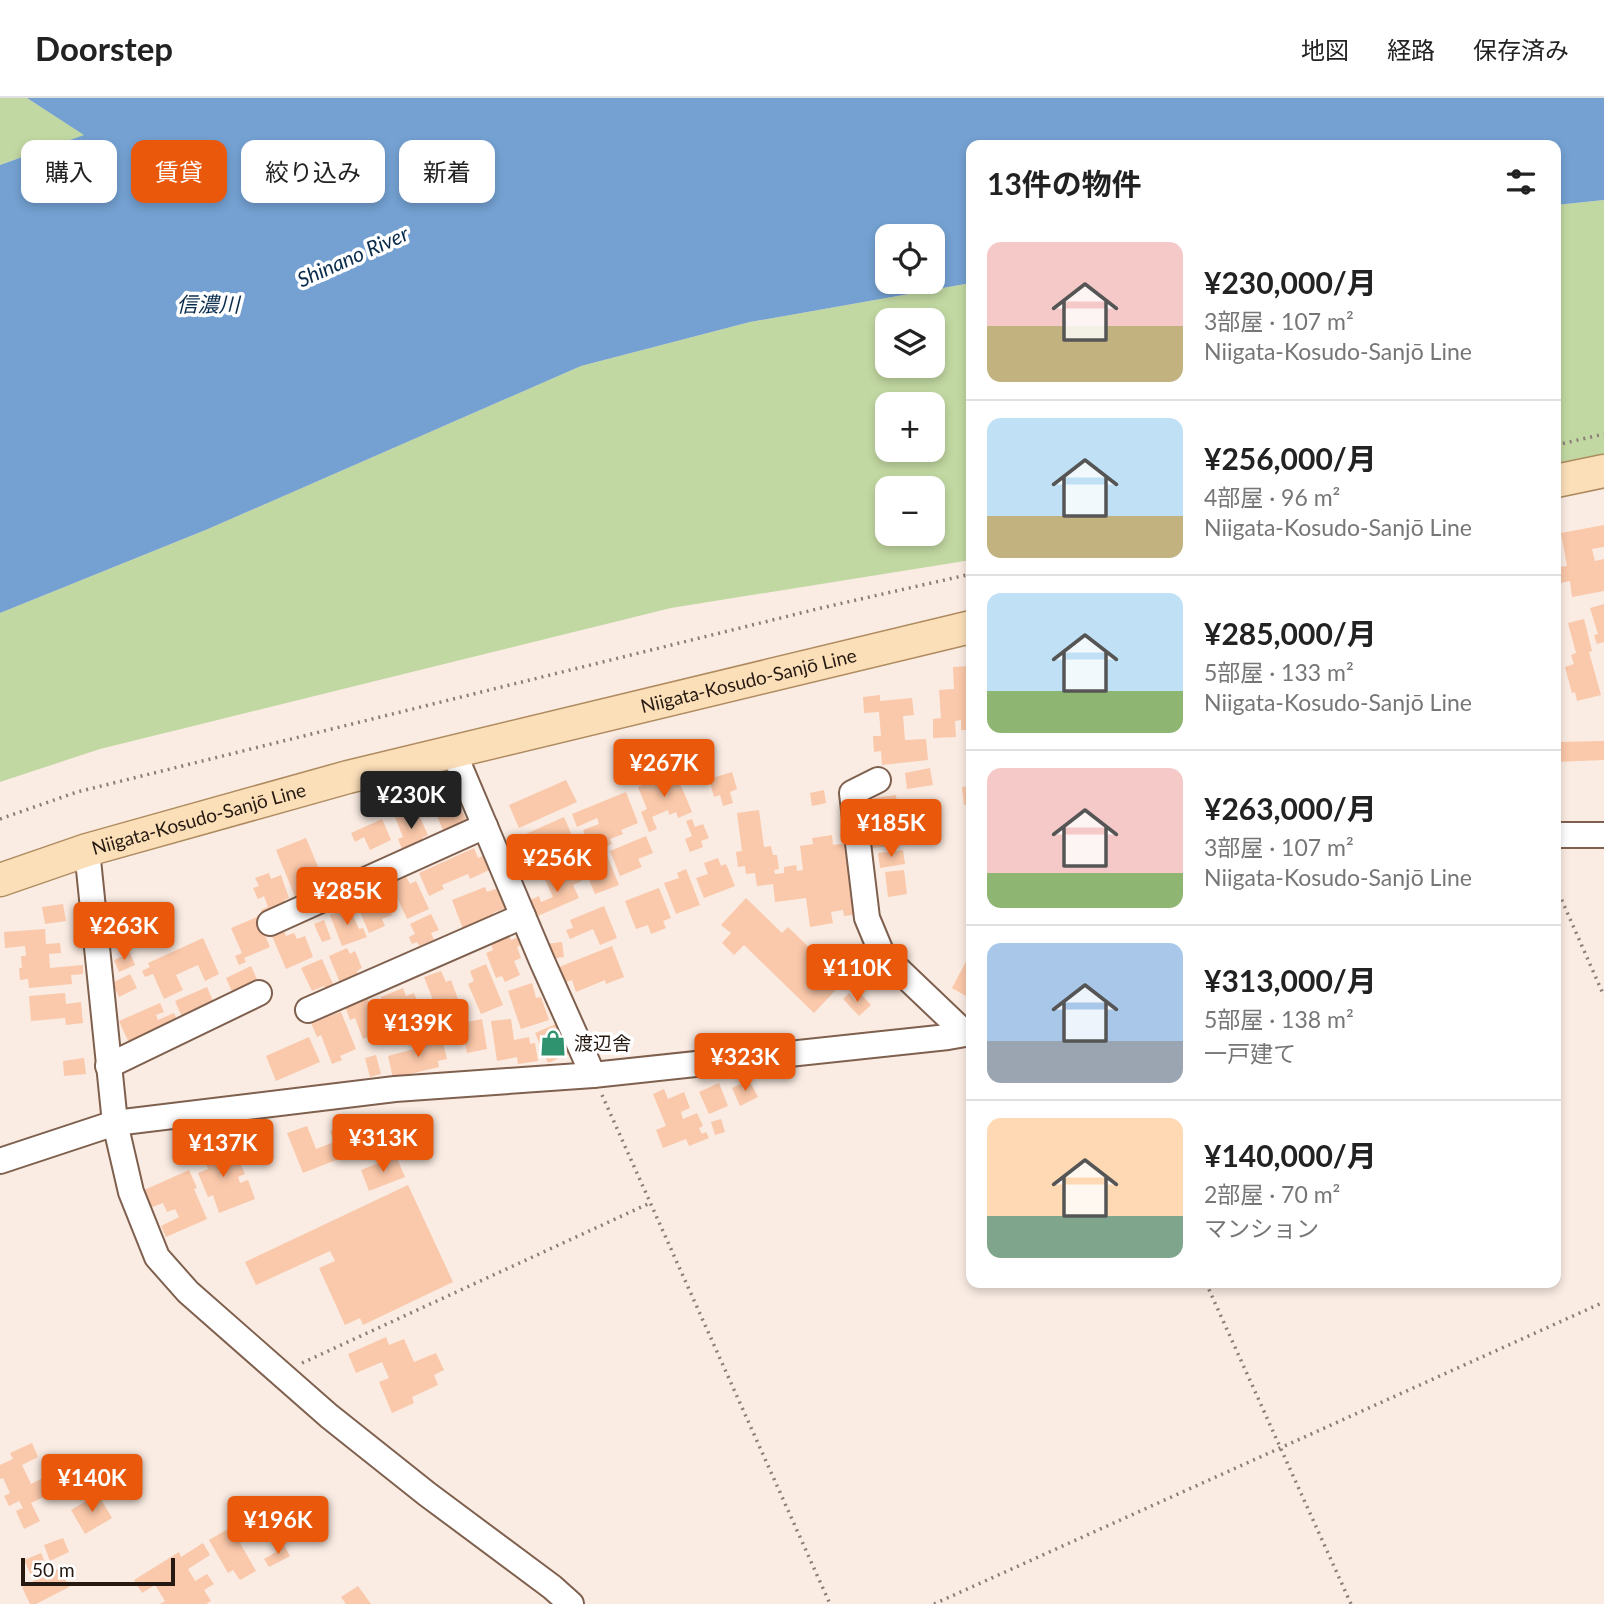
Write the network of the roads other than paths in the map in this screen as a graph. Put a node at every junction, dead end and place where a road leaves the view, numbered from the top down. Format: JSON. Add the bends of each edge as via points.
{"nodes":[{"id":1,"x":1604,"y":471,"type":"edge"},
{"id":2,"x":1561,"y":480,"type":"edge"},
{"id":3,"x":966,"y":628,"type":"edge"},
{"id":4,"x":454,"y":753,"type":"junction"},
{"id":5,"x":878,"y":780,"type":"dead end"},
{"id":6,"x":485,"y":826,"type":"junction"},
{"id":7,"x":1561,"y":835,"type":"edge"},
{"id":8,"x":1604,"y":835,"type":"edge"},
{"id":9,"x":87,"y":850,"type":"junction"},
{"id":10,"x":0,"y":880,"type":"edge"},
{"id":11,"x":523,"y":916,"type":"junction"},
{"id":12,"x":270,"y":923,"type":"dead end"},
{"id":13,"x":259,"y":993,"type":"dead end"},
{"id":14,"x":308,"y":1010,"type":"dead end"},
{"id":15,"x":966,"y":1030,"type":"edge"},
{"id":16,"x":966,"y":1034,"type":"edge"},
{"id":17,"x":108,"y":1066,"type":"junction"},
{"id":18,"x":593,"y":1075,"type":"junction"},
{"id":19,"x":115,"y":1123,"type":"junction"},
{"id":20,"x":0,"y":1161,"type":"edge"},
{"id":21,"x":570,"y":1604,"type":"edge"}],
"edges":[{"from":1,"to":2,"type":"main road"},
{"from":3,"to":4,"type":"main road","name":"Niigata-Kosudo-Sanjō Line"},
{"from":4,"to":6,"type":"street"},
{"from":4,"to":9,"type":"main road","name":"Niigata-Kosudo-Sanjō Line","via":[[348,777]]},
{"from":5,"to":15,"type":"street","via":[[852,793],[867,918],[882,954]]},
{"from":6,"to":11,"type":"street"},
{"from":6,"to":12,"type":"street"},
{"from":7,"to":8,"type":"street"},
{"from":9,"to":10,"type":"main road","name":"Niigata-Kosudo-Sanjō Line"},
{"from":9,"to":17,"type":"street"},
{"from":11,"to":14,"type":"street"},
{"from":11,"to":18,"type":"street"},
{"from":13,"to":17,"type":"street"},
{"from":16,"to":18,"type":"street"},
{"from":17,"to":19,"type":"street"},
{"from":18,"to":19,"type":"street","via":[[395,1089]]},
{"from":19,"to":20,"type":"street"},
{"from":19,"to":21,"type":"street","via":[[131,1192],[157,1257],[188,1292],[329,1416]]}]}
